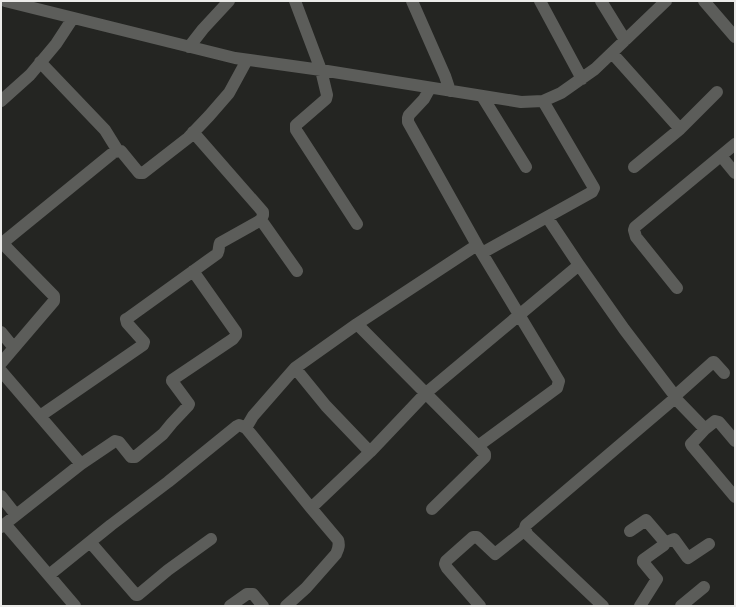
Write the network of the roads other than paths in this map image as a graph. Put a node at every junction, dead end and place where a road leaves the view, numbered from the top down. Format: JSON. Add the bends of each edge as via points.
{"nodes":[{"id":1,"x":5,"y":1,"type":"edge"},
{"id":2,"x":229,"y":1,"type":"edge"},
{"id":3,"x":295,"y":1,"type":"edge"},
{"id":4,"x":412,"y":1,"type":"edge"},
{"id":5,"x":540,"y":1,"type":"edge"},
{"id":6,"x":601,"y":1,"type":"edge"},
{"id":7,"x":666,"y":1,"type":"edge"},
{"id":8,"x":704,"y":1,"type":"edge"},
{"id":9,"x":73,"y":18,"type":"junction"},
{"id":10,"x":735,"y":37,"type":"edge"},
{"id":11,"x":625,"y":40,"type":"junction"},
{"id":12,"x":189,"y":47,"type":"junction"},
{"id":13,"x":612,"y":53,"type":"junction"},
{"id":14,"x":247,"y":60,"type":"junction"},
{"id":15,"x":40,"y":62,"type":"junction"},
{"id":16,"x":321,"y":70,"type":"junction"},
{"id":17,"x":582,"y":79,"type":"junction"},
{"id":18,"x":430,"y":88,"type":"junction"},
{"id":19,"x":450,"y":91,"type":"junction"},
{"id":20,"x":717,"y":92,"type":"dead end"},
{"id":21,"x":482,"y":96,"type":"junction"},
{"id":22,"x":1,"y":101,"type":"edge"},
{"id":23,"x":543,"y":101,"type":"junction"},
{"id":24,"x":680,"y":129,"type":"junction"},
{"id":25,"x":193,"y":132,"type":"junction"},
{"id":26,"x":735,"y":144,"type":"edge"},
{"id":27,"x":118,"y":151,"type":"junction"},
{"id":28,"x":721,"y":156,"type":"junction"},
{"id":29,"x":526,"y":167,"type":"dead end"},
{"id":30,"x":634,"y":167,"type":"dead end"},
{"id":31,"x":735,"y":173,"type":"edge"},
{"id":32,"x":547,"y":217,"type":"junction"},
{"id":33,"x":261,"y":220,"type":"junction"},
{"id":34,"x":357,"y":224,"type":"dead end"},
{"id":35,"x":479,"y":249,"type":"junction"},
{"id":36,"x":579,"y":265,"type":"junction"},
{"id":37,"x":193,"y":271,"type":"junction"},
{"id":38,"x":297,"y":271,"type":"dead end"},
{"id":39,"x":676,"y":288,"type":"dead end"},
{"id":40,"x":519,"y":315,"type":"junction"},
{"id":41,"x":357,"y":324,"type":"junction"},
{"id":42,"x":1,"y":332,"type":"edge"},
{"id":43,"x":14,"y":348,"type":"junction"},
{"id":44,"x":1,"y":363,"type":"edge"},
{"id":45,"x":295,"y":368,"type":"junction"},
{"id":46,"x":1,"y":371,"type":"edge"},
{"id":47,"x":724,"y":373,"type":"dead end"},
{"id":48,"x":426,"y":393,"type":"junction"},
{"id":49,"x":675,"y":397,"type":"junction"},
{"id":50,"x":40,"y":416,"type":"junction"},
{"id":51,"x":246,"y":428,"type":"junction"},
{"id":52,"x":706,"y":429,"type":"junction"},
{"id":53,"x":735,"y":441,"type":"edge"},
{"id":54,"x":478,"y":446,"type":"junction"},
{"id":55,"x":370,"y":452,"type":"junction"},
{"id":56,"x":81,"y":464,"type":"junction"},
{"id":57,"x":1,"y":496,"type":"edge"},
{"id":58,"x":735,"y":497,"type":"edge"},
{"id":59,"x":311,"y":508,"type":"junction"},
{"id":60,"x":432,"y":509,"type":"dead end"},
{"id":61,"x":16,"y":515,"type":"junction"},
{"id":62,"x":3,"y":525,"type":"edge"},
{"id":63,"x":525,"y":530,"type":"junction"},
{"id":64,"x":630,"y":531,"type":"dead end"},
{"id":65,"x":211,"y":539,"type":"dead end"},
{"id":66,"x":90,"y":542,"type":"junction"},
{"id":67,"x":664,"y":543,"type":"junction"},
{"id":68,"x":709,"y":544,"type":"dead end"},
{"id":69,"x":49,"y":575,"type":"junction"},
{"id":70,"x":704,"y":587,"type":"dead end"},
{"id":71,"x":644,"y":605,"type":"edge"},
{"id":72,"x":74,"y":606,"type":"edge"},
{"id":73,"x":230,"y":606,"type":"edge"},
{"id":74,"x":263,"y":606,"type":"edge"},
{"id":75,"x":286,"y":606,"type":"edge"},
{"id":76,"x":480,"y":606,"type":"edge"},
{"id":77,"x":603,"y":606,"type":"edge"},
{"id":78,"x":681,"y":606,"type":"edge"}],
"edges":[{"from":1,"to":9,"type":"street"},
{"from":2,"to":12,"type":"street"},
{"from":3,"to":16,"type":"street"},
{"from":4,"to":19,"type":"street"},
{"from":5,"to":17,"type":"street"},
{"from":6,"to":11,"type":"street"},
{"from":7,"to":11,"type":"street"},
{"from":8,"to":10,"type":"street"},
{"from":9,"to":12,"type":"street"},
{"from":9,"to":15,"type":"street"},
{"from":11,"to":13,"type":"street"},
{"from":12,"to":14,"type":"street"},
{"from":13,"to":17,"type":"street"},
{"from":13,"to":24,"type":"street"},
{"from":14,"to":16,"type":"street"},
{"from":14,"to":25,"type":"street","via":[[229,93]]},
{"from":15,"to":22,"type":"street","via":[[30,75]]},
{"from":15,"to":27,"type":"street","via":[[105,130]]},
{"from":16,"to":18,"type":"street"},
{"from":16,"to":34,"type":"street","via":[[326,100],[296,125],[296,130]]},
{"from":17,"to":23,"type":"street"},
{"from":18,"to":19,"type":"street"},
{"from":18,"to":35,"type":"street","via":[[428,94],[409,115],[408,122]]},
{"from":19,"to":21,"type":"street"},
{"from":20,"to":24,"type":"street"},
{"from":21,"to":23,"type":"street","via":[[521,102]]},
{"from":21,"to":29,"type":"street"},
{"from":23,"to":32,"type":"street","via":[[594,188],[592,192]]},
{"from":24,"to":30,"type":"street"},
{"from":25,"to":27,"type":"street","via":[[142,174],[121,151]]},
{"from":25,"to":33,"type":"street","via":[[263,212]]},
{"from":26,"to":28,"type":"street"},
{"from":27,"to":43,"type":"street","via":[[6,240],[7,248],[55,298]]},
{"from":28,"to":31,"type":"street"},
{"from":28,"to":39,"type":"street","via":[[635,226],[636,237]]},
{"from":32,"to":35,"type":"street"},
{"from":32,"to":36,"type":"street"},
{"from":33,"to":37,"type":"street","via":[[220,243],[217,254]]},
{"from":33,"to":38,"type":"street"},
{"from":35,"to":40,"type":"street"},
{"from":35,"to":41,"type":"street"},
{"from":36,"to":40,"type":"street"},
{"from":36,"to":49,"type":"street"},
{"from":37,"to":50,"type":"street","via":[[126,319],[144,342],[143,345]]},
{"from":37,"to":56,"type":"street","via":[[236,335],[172,379],[189,405],[163,434],[135,457],[131,457],[115,441]]},
{"from":40,"to":48,"type":"street"},
{"from":40,"to":54,"type":"street","via":[[559,384]]},
{"from":41,"to":45,"type":"street"},
{"from":41,"to":48,"type":"street"},
{"from":42,"to":43,"type":"street"},
{"from":43,"to":44,"type":"street"},
{"from":45,"to":51,"type":"street","via":[[253,416]]},
{"from":45,"to":55,"type":"street","via":[[326,406]]},
{"from":46,"to":50,"type":"street"},
{"from":47,"to":49,"type":"street","via":[[713,362]]},
{"from":48,"to":54,"type":"street"},
{"from":48,"to":55,"type":"street"},
{"from":49,"to":52,"type":"street"},
{"from":49,"to":63,"type":"street","via":[[526,525]]},
{"from":50,"to":56,"type":"street"},
{"from":51,"to":59,"type":"street"},
{"from":51,"to":66,"type":"street","via":[[237,426]]},
{"from":52,"to":53,"type":"street","via":[[717,421]]},
{"from":52,"to":58,"type":"street","via":[[691,444]]},
{"from":54,"to":60,"type":"street","via":[[485,457]]},
{"from":55,"to":59,"type":"street"},
{"from":56,"to":61,"type":"street"},
{"from":57,"to":61,"type":"street"},
{"from":59,"to":75,"type":"street","via":[[338,540],[339,548],[306,588]]},
{"from":61,"to":62,"type":"street"},
{"from":62,"to":69,"type":"street"},
{"from":63,"to":76,"type":"street","via":[[495,554],[477,537],[473,537],[446,561],[446,568]]},
{"from":63,"to":77,"type":"street"},
{"from":64,"to":67,"type":"street","via":[[646,520]]},
{"from":65,"to":66,"type":"street","via":[[138,595]]},
{"from":66,"to":69,"type":"street"},
{"from":67,"to":68,"type":"street","via":[[674,538],[688,558]]},
{"from":67,"to":71,"type":"street","via":[[643,560],[657,579]]},
{"from":69,"to":72,"type":"street"},
{"from":70,"to":78,"type":"street"},
{"from":73,"to":74,"type":"street","via":[[250,593]]}]}
